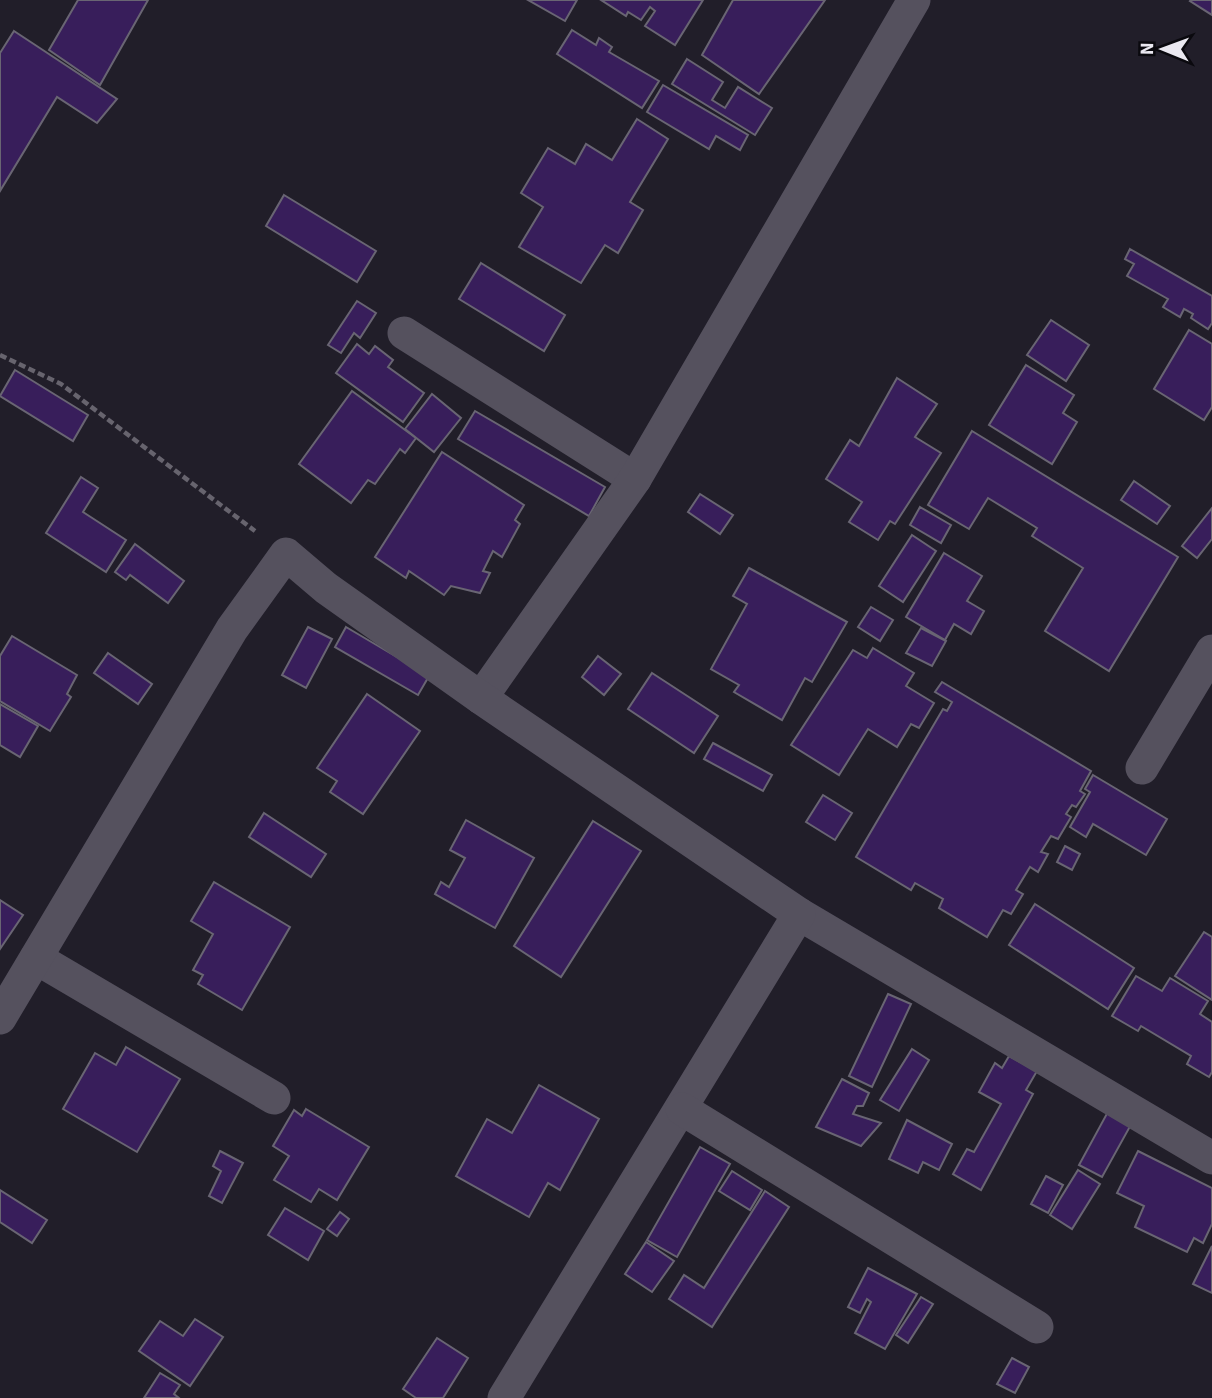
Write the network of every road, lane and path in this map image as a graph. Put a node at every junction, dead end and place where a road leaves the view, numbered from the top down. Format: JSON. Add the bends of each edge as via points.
{"nodes":[{"id":1,"x":914,"y":0,"type":"edge"},
{"id":2,"x":404,"y":333,"type":"dead end"},
{"id":3,"x":0,"y":355,"type":"edge"},
{"id":4,"x":635,"y":479,"type":"junction"},
{"id":5,"x":286,"y":554,"type":"junction"},
{"id":6,"x":1212,"y":650,"type":"edge"},
{"id":7,"x":481,"y":698,"type":"junction"},
{"id":8,"x":1142,"y":768,"type":"dead end"},
{"id":9,"x":799,"y":914,"type":"junction"},
{"id":10,"x":36,"y":958,"type":"junction"},
{"id":11,"x":0,"y":1018,"type":"edge"},
{"id":12,"x":274,"y":1098,"type":"dead end"},
{"id":13,"x":682,"y":1109,"type":"junction"},
{"id":14,"x":1212,"y":1158,"type":"edge"},
{"id":15,"x":1037,"y":1327,"type":"dead end"},
{"id":16,"x":504,"y":1398,"type":"edge"}],
"edges":[{"from":1,"to":4,"type":"street"},
{"from":2,"to":4,"type":"street"},
{"from":3,"to":5,"type":"path","via":[[61,384]]},
{"from":4,"to":7,"type":"street"},
{"from":5,"to":7,"type":"street","via":[[326,588]]},
{"from":5,"to":10,"type":"street","via":[[232,629]]},
{"from":6,"to":8,"type":"street"},
{"from":7,"to":9,"type":"street"},
{"from":9,"to":13,"type":"street"},
{"from":9,"to":14,"type":"street"},
{"from":10,"to":11,"type":"street"},
{"from":10,"to":12,"type":"street"},
{"from":13,"to":15,"type":"street"},
{"from":13,"to":16,"type":"street"}]}
